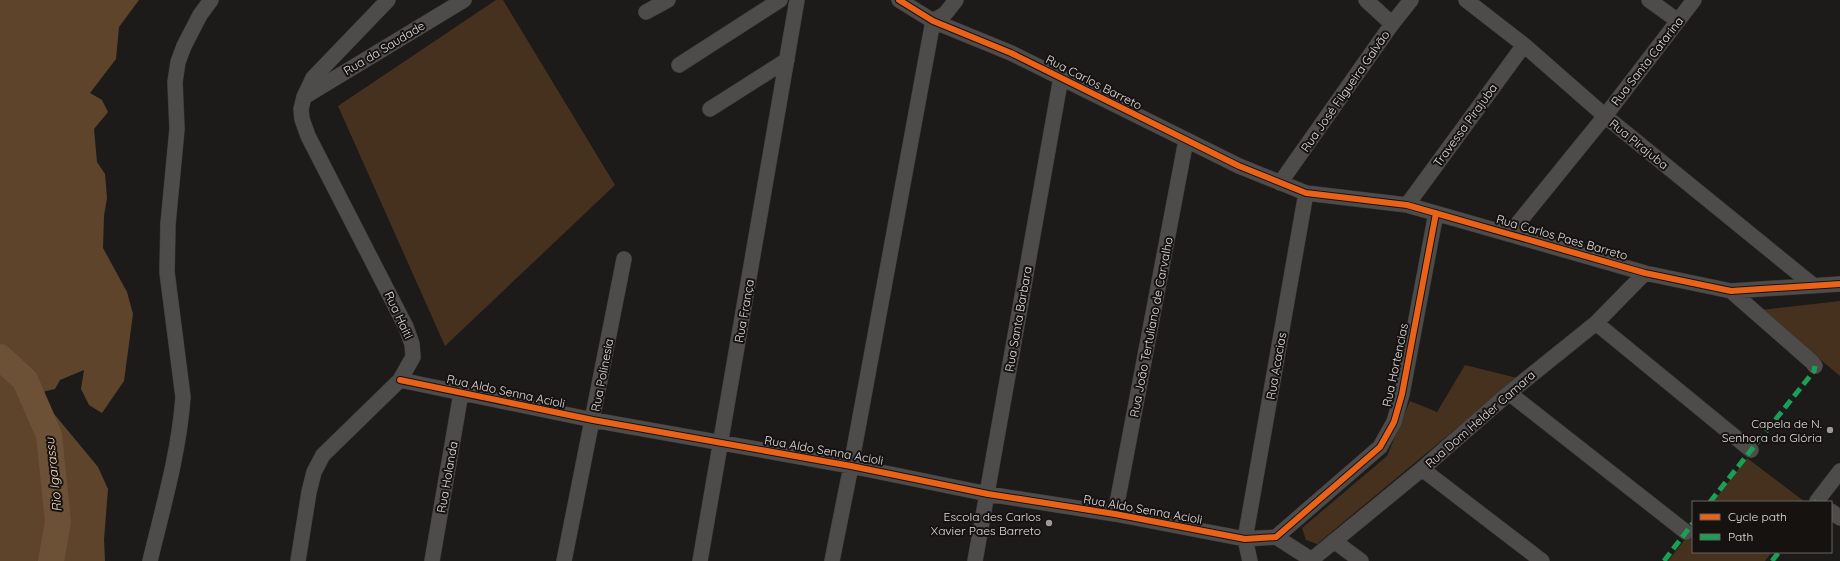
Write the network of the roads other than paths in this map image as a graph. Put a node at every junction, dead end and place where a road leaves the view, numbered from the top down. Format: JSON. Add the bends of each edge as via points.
{"nodes":[{"id":1,"x":211,"y":0,"type":"edge"},
{"id":2,"x":388,"y":0,"type":"edge"},
{"id":3,"x":464,"y":0,"type":"edge"},
{"id":4,"x":668,"y":0,"type":"edge"},
{"id":5,"x":780,"y":0,"type":"edge"},
{"id":6,"x":797,"y":0,"type":"edge"},
{"id":7,"x":899,"y":0,"type":"edge"},
{"id":8,"x":956,"y":0,"type":"edge"},
{"id":9,"x":1366,"y":0,"type":"edge"},
{"id":10,"x":1411,"y":0,"type":"edge"},
{"id":11,"x":1466,"y":0,"type":"edge"},
{"id":12,"x":1649,"y":0,"type":"edge"},
{"id":13,"x":1694,"y":0,"type":"edge"},
{"id":14,"x":646,"y":12,"type":"dead end"},
{"id":15,"x":933,"y":21,"type":"junction"},
{"id":16,"x":1678,"y":21,"type":"junction"},
{"id":17,"x":1392,"y":24,"type":"junction"},
{"id":18,"x":1524,"y":45,"type":"junction"},
{"id":19,"x":787,"y":60,"type":"junction"},
{"id":20,"x":679,"y":65,"type":"dead end"},
{"id":21,"x":1061,"y":77,"type":"junction"},
{"id":22,"x":304,"y":97,"type":"junction"},
{"id":23,"x":710,"y":109,"type":"dead end"},
{"id":24,"x":1605,"y":116,"type":"junction"},
{"id":25,"x":1186,"y":140,"type":"junction"},
{"id":26,"x":1280,"y":183,"type":"junction"},
{"id":27,"x":1306,"y":193,"type":"junction"},
{"id":28,"x":1407,"y":205,"type":"junction"},
{"id":29,"x":1436,"y":213,"type":"junction"},
{"id":30,"x":1510,"y":233,"type":"junction"},
{"id":31,"x":624,"y":259,"type":"dead end"},
{"id":32,"x":1645,"y":273,"type":"junction"},
{"id":33,"x":1840,"y":284,"type":"edge"},
{"id":34,"x":1814,"y":286,"type":"junction"},
{"id":35,"x":1731,"y":291,"type":"junction"},
{"id":36,"x":1596,"y":323,"type":"junction"},
{"id":37,"x":1815,"y":366,"type":"dead end"},
{"id":38,"x":400,"y":380,"type":"junction"},
{"id":39,"x":461,"y":393,"type":"junction"},
{"id":40,"x":1509,"y":393,"type":"junction"},
{"id":41,"x":593,"y":420,"type":"junction"},
{"id":42,"x":720,"y":443,"type":"junction"},
{"id":43,"x":1751,"y":450,"type":"dead end"},
{"id":44,"x":851,"y":466,"type":"junction"},
{"id":45,"x":1422,"y":469,"type":"junction"},
{"id":46,"x":1840,"y":471,"type":"edge"},
{"id":47,"x":988,"y":494,"type":"junction"},
{"id":48,"x":1818,"y":501,"type":"edge"},
{"id":49,"x":1832,"y":512,"type":"edge"},
{"id":50,"x":1115,"y":514,"type":"junction"},
{"id":51,"x":1840,"y":518,"type":"edge"},
{"id":52,"x":1686,"y":532,"type":"dead end"},
{"id":53,"x":1276,"y":537,"type":"junction"},
{"id":54,"x":1245,"y":539,"type":"junction"},
{"id":55,"x":1334,"y":541,"type":"junction"},
{"id":56,"x":1311,"y":560,"type":"edge"},
{"id":57,"x":150,"y":561,"type":"edge"},
{"id":58,"x":298,"y":561,"type":"edge"},
{"id":59,"x":432,"y":561,"type":"edge"},
{"id":60,"x":564,"y":561,"type":"edge"},
{"id":61,"x":700,"y":561,"type":"edge"},
{"id":62,"x":832,"y":561,"type":"edge"},
{"id":63,"x":975,"y":561,"type":"edge"},
{"id":64,"x":1250,"y":561,"type":"edge"},
{"id":65,"x":1361,"y":561,"type":"edge"},
{"id":66,"x":1542,"y":561,"type":"edge"}],
"edges":[{"from":1,"to":57,"type":"street","via":[[184,46],[175,82],[177,129],[168,224],[167,272],[183,397],[182,417],[172,473]]},
{"from":2,"to":22,"type":"street","name":"Rua Haiti","via":[[312,78]]},
{"from":3,"to":22,"type":"street","name":"Rua da Saudade"},
{"from":4,"to":14,"type":"street"},
{"from":5,"to":20,"type":"street"},
{"from":6,"to":19,"type":"street","name":"Rua França"},
{"from":7,"to":15,"type":"street","name":"Rua Carlos Barreto"},
{"from":8,"to":15,"type":"street","via":[[945,14]]},
{"from":9,"to":17,"type":"street"},
{"from":10,"to":17,"type":"street","name":"Rua José Filgueira Galvão"},
{"from":11,"to":18,"type":"street","name":"Rua Pirajuba"},
{"from":12,"to":16,"type":"street"},
{"from":13,"to":16,"type":"street","name":"Rua Santa Catarina"},
{"from":15,"to":21,"type":"street","name":"Rua Carlos Barreto"},
{"from":15,"to":44,"type":"street"},
{"from":16,"to":24,"type":"street","name":"Rua Santa Catarina"},
{"from":17,"to":26,"type":"street","name":"Rua José Filgueira Galvão"},
{"from":18,"to":24,"type":"street","name":"Rua Pirajuba"},
{"from":18,"to":28,"type":"street","name":"Travessa Pirajuba"},
{"from":19,"to":23,"type":"street"},
{"from":19,"to":42,"type":"street","name":"Rua França"},
{"from":21,"to":25,"type":"street","name":"Rua Carlos Barreto"},
{"from":21,"to":47,"type":"street","name":"Rua Santa Barbara"},
{"from":22,"to":38,"type":"street","name":"Rua Haiti","via":[[302,120],[308,136],[406,327],[412,344],[413,357]]},
{"from":24,"to":30,"type":"street","name":"Rua Santa Catarina"},
{"from":24,"to":34,"type":"street","name":"Rua Pirajuba"},
{"from":25,"to":26,"type":"street","name":"Rua Carlos Barreto"},
{"from":25,"to":50,"type":"street","name":"Rua João Tertuliano de Carvalho"},
{"from":26,"to":27,"type":"street","name":"Rua Carlos Paes Barreto"},
{"from":27,"to":28,"type":"street","name":"Rua Carlos Paes Barreto"},
{"from":27,"to":54,"type":"street","name":"Rua Acacias"},
{"from":28,"to":29,"type":"street","name":"Rua Carlos Paes Barreto"},
{"from":29,"to":30,"type":"street","name":"Rua Carlos Paes Barreto"},
{"from":29,"to":53,"type":"street","name":"Rua Hortencias","via":[[1402,394],[1394,422],[1380,447]]},
{"from":30,"to":32,"type":"street","name":"Rua Carlos Paes Barreto"},
{"from":31,"to":41,"type":"street","name":"Rua Polinesia"},
{"from":32,"to":35,"type":"street","name":"Rua Carlos Paes Barreto"},
{"from":32,"to":36,"type":"street","name":"Rua Dom Helder Camara"},
{"from":33,"to":34,"type":"street","name":"Rua Carlos Paes Barreto"},
{"from":34,"to":35,"type":"street","name":"Rua Carlos Paes Barreto"},
{"from":35,"to":37,"type":"street"},
{"from":36,"to":40,"type":"street","name":"Rua Dom Helder Camara"},
{"from":36,"to":43,"type":"street"},
{"from":38,"to":39,"type":"street","name":"Rua Aldo Senna Acioli"},
{"from":38,"to":58,"type":"street","name":"Rua Haiti","via":[[323,454],[314,472],[309,492]]},
{"from":39,"to":41,"type":"street","name":"Rua Aldo Senna Acioli"},
{"from":39,"to":59,"type":"street","name":"Rua Holanda"},
{"from":40,"to":45,"type":"street","name":"Rua Dom Helder Camara"},
{"from":40,"to":52,"type":"street"},
{"from":41,"to":42,"type":"street","name":"Rua Aldo Senna Acioli"},
{"from":41,"to":60,"type":"street","name":"Rua Polinesia"},
{"from":42,"to":44,"type":"street","name":"Rua Aldo Senna Acioli"},
{"from":42,"to":61,"type":"street","name":"Rua França"},
{"from":44,"to":47,"type":"street","name":"Rua Aldo Senna Acioli"},
{"from":44,"to":62,"type":"street"},
{"from":45,"to":55,"type":"street","name":"Rua Dom Helder Camara"},
{"from":45,"to":66,"type":"street"},
{"from":46,"to":48,"type":"street"},
{"from":47,"to":50,"type":"street","name":"Rua Aldo Senna Acioli"},
{"from":47,"to":63,"type":"street","name":"Rua Santa Barbara"},
{"from":49,"to":51,"type":"street"},
{"from":50,"to":54,"type":"street","name":"Rua Aldo Senna Acioli"},
{"from":53,"to":54,"type":"street"},
{"from":53,"to":56,"type":"street"},
{"from":54,"to":64,"type":"street"},
{"from":55,"to":56,"type":"street","name":"Rua Dom Helder Camara"},
{"from":55,"to":65,"type":"street"}]}
